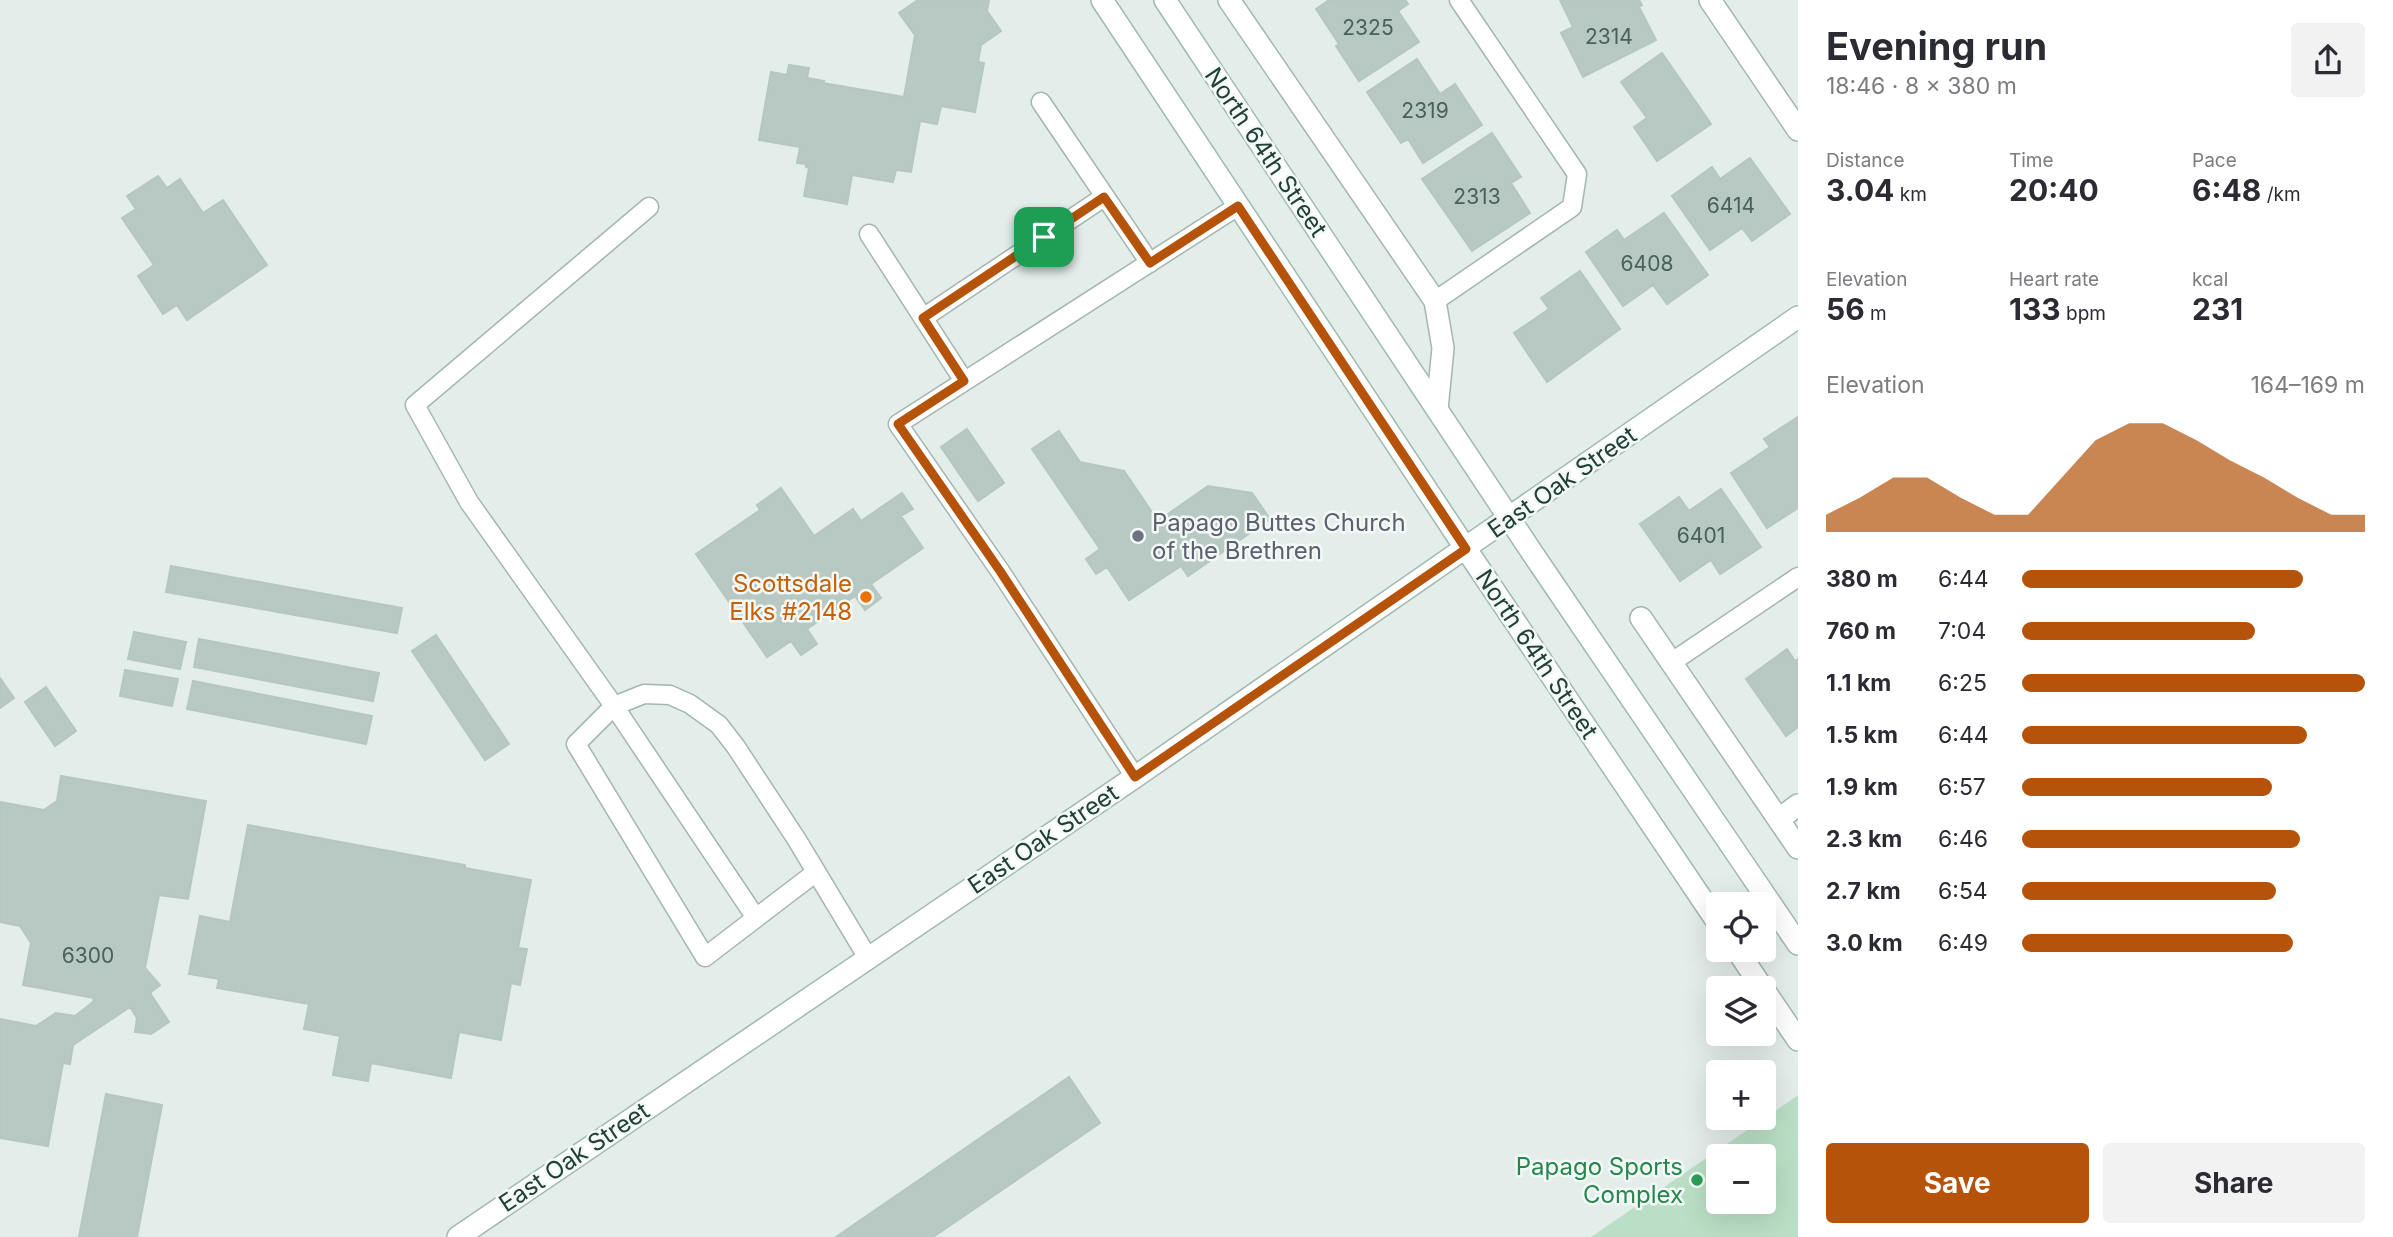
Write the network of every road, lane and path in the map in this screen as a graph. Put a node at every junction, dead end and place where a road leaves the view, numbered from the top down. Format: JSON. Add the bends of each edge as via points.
{"nodes":[{"id":1,"x":1102,"y":0,"type":"edge"},
{"id":2,"x":1165,"y":0,"type":"edge"},
{"id":3,"x":1229,"y":0,"type":"edge"},
{"id":4,"x":1460,"y":0,"type":"edge"},
{"id":5,"x":1710,"y":0,"type":"edge"},
{"id":6,"x":1041,"y":102,"type":"dead end"},
{"id":7,"x":1798,"y":130,"type":"edge"},
{"id":8,"x":1104,"y":197,"type":"junction"},
{"id":9,"x":1238,"y":206,"type":"junction"},
{"id":10,"x":649,"y":207,"type":"dead end"},
{"id":11,"x":869,"y":234,"type":"dead end"},
{"id":12,"x":1150,"y":263,"type":"junction"},
{"id":13,"x":1435,"y":301,"type":"junction"},
{"id":14,"x":1798,"y":317,"type":"edge"},
{"id":15,"x":923,"y":318,"type":"junction"},
{"id":16,"x":964,"y":381,"type":"junction"},
{"id":17,"x":1437,"y":409,"type":"junction"},
{"id":18,"x":1510,"y":519,"type":"junction"},
{"id":19,"x":1466,"y":549,"type":"junction"},
{"id":20,"x":1798,"y":577,"type":"edge"},
{"id":21,"x":1641,"y":618,"type":"dead end"},
{"id":22,"x":1672,"y":662,"type":"junction"},
{"id":23,"x":614,"y":706,"type":"junction"},
{"id":24,"x":1135,"y":777,"type":"junction"},
{"id":25,"x":1798,"y":805,"type":"edge"},
{"id":26,"x":1779,"y":819,"type":"junction"},
{"id":27,"x":1798,"y":848,"type":"edge"},
{"id":28,"x":815,"y":873,"type":"junction"},
{"id":29,"x":1706,"y":905,"type":"edge"},
{"id":30,"x":756,"y":918,"type":"junction"},
{"id":31,"x":1798,"y":944,"type":"edge"},
{"id":32,"x":868,"y":958,"type":"junction"},
{"id":33,"x":1776,"y":1007,"type":"edge"},
{"id":34,"x":1798,"y":1040,"type":"edge"},
{"id":35,"x":458,"y":1237,"type":"edge"}],
"edges":[{"from":1,"to":9,"type":"street","name":"North 64th Street"},
{"from":2,"to":17,"type":"street","name":"North 64th Street"},
{"from":3,"to":13,"type":"street"},
{"from":4,"to":13,"type":"lane","via":[[1577,174],[1572,207]]},
{"from":5,"to":7,"type":"street"},
{"from":6,"to":8,"type":"lane"},
{"from":8,"to":12,"type":"lane"},
{"from":8,"to":15,"type":"lane"},
{"from":9,"to":12,"type":"lane"},
{"from":9,"to":19,"type":"street","name":"North 64th Street"},
{"from":10,"to":23,"type":"lane","via":[[415,405],[469,502]]},
{"from":11,"to":15,"type":"lane"},
{"from":12,"to":16,"type":"lane"},
{"from":13,"to":17,"type":"street","via":[[1443,348]]},
{"from":14,"to":18,"type":"street","name":"East Oak Street"},
{"from":15,"to":16,"type":"lane"},
{"from":16,"to":24,"type":"lane","via":[[898,424]]},
{"from":17,"to":18,"type":"street","name":"North 64th Street"},
{"from":18,"to":19,"type":"street","name":"East Oak Street"},
{"from":18,"to":31,"type":"street","name":"North 64th Street"},
{"from":19,"to":24,"type":"street","name":"East Oak Street"},
{"from":19,"to":29,"type":"street","name":"North 64th Street"},
{"from":20,"to":22,"type":"lane"},
{"from":21,"to":22,"type":"street"},
{"from":22,"to":26,"type":"street"},
{"from":23,"to":28,"type":"lane","via":[[644,695],[670,695],[719,725]]},
{"from":23,"to":30,"type":"lane"},
{"from":23,"to":30,"type":"lane","via":[[576,744],[705,957]]},
{"from":24,"to":32,"type":"street","name":"East Oak Street"},
{"from":25,"to":26,"type":"street"},
{"from":26,"to":27,"type":"street"},
{"from":28,"to":30,"type":"lane"},
{"from":28,"to":32,"type":"lane"},
{"from":32,"to":35,"type":"street","name":"East Oak Street"},
{"from":33,"to":34,"type":"street"}]}
